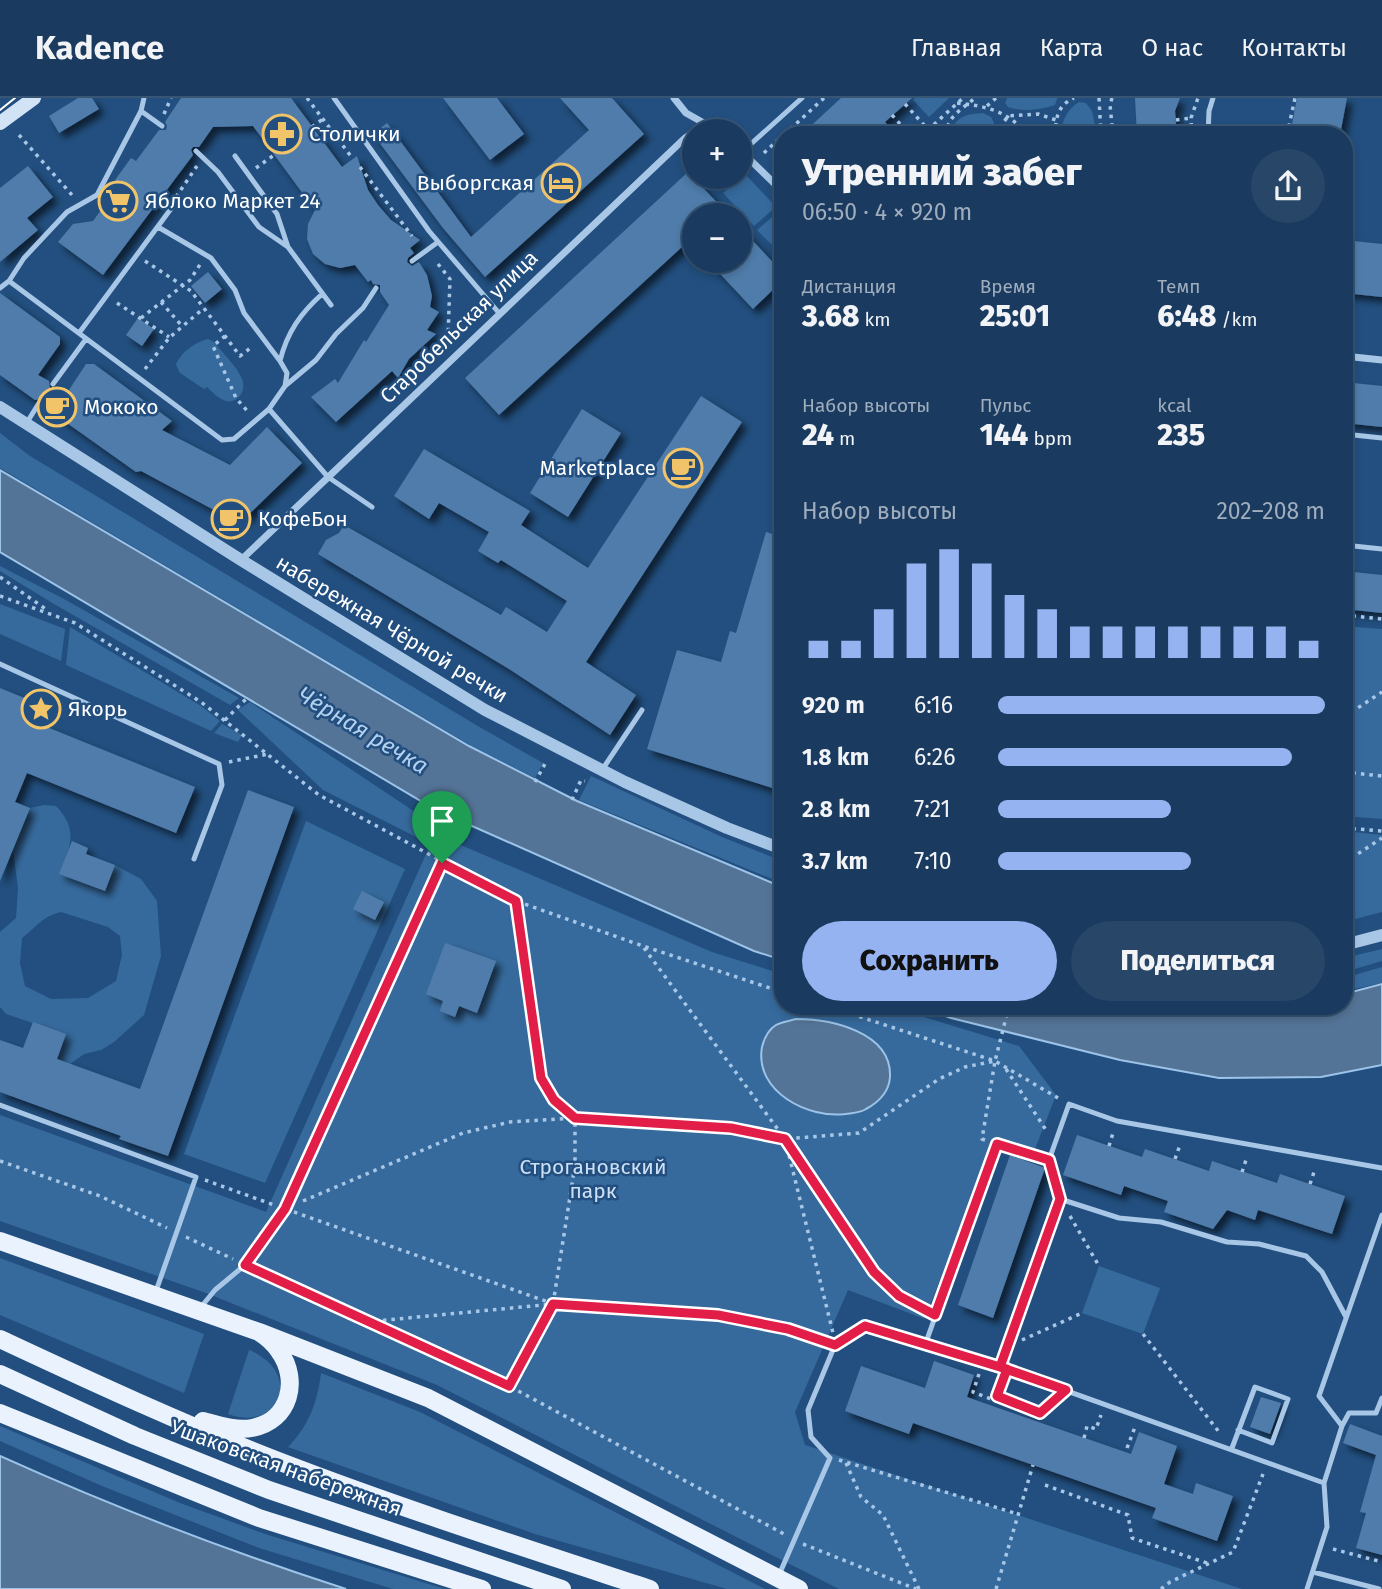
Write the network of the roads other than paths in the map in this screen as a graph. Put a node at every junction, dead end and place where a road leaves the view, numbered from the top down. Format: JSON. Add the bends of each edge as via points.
{"nodes":[{"id":1,"x":34,"y":98,"type":"edge"},
{"id":2,"x":144,"y":98,"type":"edge"},
{"id":3,"x":334,"y":98,"type":"edge"},
{"id":4,"x":674,"y":98,"type":"edge"},
{"id":5,"x":802,"y":98,"type":"edge"},
{"id":6,"x":1213,"y":98,"type":"edge"},
{"id":7,"x":141,"y":111,"type":"junction"},
{"id":8,"x":696,"y":119,"type":"edge"},
{"id":9,"x":0,"y":123,"type":"edge"},
{"id":10,"x":162,"y":126,"type":"dead end"},
{"id":11,"x":1208,"y":126,"type":"edge"},
{"id":12,"x":682,"y":141,"type":"edge"},
{"id":13,"x":752,"y":141,"type":"edge"},
{"id":14,"x":195,"y":151,"type":"dead end"},
{"id":15,"x":235,"y":156,"type":"dead end"},
{"id":16,"x":752,"y":162,"type":"edge"},
{"id":17,"x":774,"y":183,"type":"edge"},
{"id":18,"x":173,"y":206,"type":"road end"},
{"id":19,"x":158,"y":227,"type":"junction"},
{"id":20,"x":438,"y":242,"type":"junction"},
{"id":21,"x":288,"y":247,"type":"junction"},
{"id":22,"x":412,"y":261,"type":"dead end"},
{"id":23,"x":9,"y":281,"type":"junction"},
{"id":24,"x":0,"y":288,"type":"edge"},
{"id":25,"x":376,"y":288,"type":"dead end"},
{"id":26,"x":322,"y":294,"type":"junction"},
{"id":27,"x":331,"y":305,"type":"dead end"},
{"id":28,"x":499,"y":313,"type":"junction"},
{"id":29,"x":79,"y":333,"type":"junction"},
{"id":30,"x":86,"y":339,"type":"junction"},
{"id":31,"x":1353,"y":357,"type":"edge"},
{"id":32,"x":280,"y":360,"type":"junction"},
{"id":33,"x":1382,"y":360,"type":"edge"},
{"id":34,"x":53,"y":384,"type":"dead end"},
{"id":35,"x":285,"y":386,"type":"junction"},
{"id":36,"x":39,"y":403,"type":"dead end"},
{"id":37,"x":0,"y":407,"type":"edge"},
{"id":38,"x":269,"y":409,"type":"junction"},
{"id":39,"x":26,"y":424,"type":"junction"},
{"id":40,"x":1353,"y":435,"type":"edge"},
{"id":41,"x":1382,"y":438,"type":"edge"},
{"id":42,"x":328,"y":477,"type":"junction"},
{"id":43,"x":372,"y":508,"type":"dead end"},
{"id":44,"x":1353,"y":546,"type":"edge"},
{"id":45,"x":1382,"y":549,"type":"edge"},
{"id":46,"x":242,"y":560,"type":"junction"},
{"id":47,"x":0,"y":664,"type":"edge"},
{"id":48,"x":642,"y":710,"type":"dead end"},
{"id":49,"x":602,"y":770,"type":"junction"},
{"id":50,"x":774,"y":846,"type":"edge"},
{"id":51,"x":194,"y":859,"type":"dead end"},
{"id":52,"x":1382,"y":935,"type":"edge"},
{"id":53,"x":1353,"y":943,"type":"edge"},
{"id":54,"x":398,"y":957,"type":"road end"},
{"id":55,"x":0,"y":1105,"type":"edge"},
{"id":56,"x":1049,"y":1160,"type":"junction"},
{"id":57,"x":1382,"y":1168,"type":"edge"},
{"id":58,"x":1060,"y":1199,"type":"junction"},
{"id":59,"x":1382,"y":1215,"type":"edge"},
{"id":60,"x":0,"y":1241,"type":"edge"},
{"id":61,"x":154,"y":1295,"type":"junction"},
{"id":62,"x":198,"y":1311,"type":"junction"},
{"id":63,"x":1346,"y":1317,"type":"junction"},
{"id":64,"x":259,"y":1332,"type":"junction"},
{"id":65,"x":0,"y":1339,"type":"edge"},
{"id":66,"x":925,"y":1345,"type":"junction"},
{"id":67,"x":1000,"y":1367,"type":"junction"},
{"id":68,"x":0,"y":1374,"type":"edge"},
{"id":69,"x":1382,"y":1398,"type":"edge"},
{"id":70,"x":152,"y":1409,"type":"junction"},
{"id":71,"x":0,"y":1413,"type":"edge"},
{"id":72,"x":1342,"y":1426,"type":"junction"},
{"id":73,"x":1238,"y":1430,"type":"junction"},
{"id":74,"x":1232,"y":1448,"type":"junction"},
{"id":75,"x":1324,"y":1483,"type":"junction"},
{"id":76,"x":1313,"y":1572,"type":"junction"},
{"id":77,"x":778,"y":1578,"type":"junction"},
{"id":78,"x":482,"y":1589,"type":"edge"},
{"id":79,"x":562,"y":1589,"type":"edge"},
{"id":80,"x":650,"y":1589,"type":"edge"},
{"id":81,"x":799,"y":1589,"type":"edge"},
{"id":82,"x":1307,"y":1589,"type":"edge"},
{"id":83,"x":1379,"y":1589,"type":"edge"}],
"edges":[{"from":1,"to":9,"type":"main road"},
{"from":2,"to":7,"type":"lane"},
{"from":3,"to":20,"type":"lane"},
{"from":4,"to":8,"type":"street"},
{"from":5,"to":13,"type":"lane"},
{"from":6,"to":11,"type":"lane"},
{"from":7,"to":10,"type":"lane"},
{"from":7,"to":23,"type":"lane","via":[[97,195],[67,212]]},
{"from":12,"to":28,"type":"street","name":"Старобельская улица"},
{"from":14,"to":21,"type":"lane","via":[[218,172],[259,227]]},
{"from":15,"to":21,"type":"lane","via":[[277,214]]},
{"from":16,"to":17,"type":"street"},
{"from":18,"to":19,"type":"lane"},
{"from":19,"to":29,"type":"lane"},
{"from":19,"to":32,"type":"lane","via":[[211,258]]},
{"from":20,"to":22,"type":"lane"},
{"from":20,"to":28,"type":"lane"},
{"from":21,"to":26,"type":"lane"},
{"from":23,"to":24,"type":"lane"},
{"from":23,"to":29,"type":"lane"},
{"from":25,"to":35,"type":"lane","via":[[316,360]]},
{"from":26,"to":27,"type":"lane"},
{"from":26,"to":32,"type":"lane","via":[[292,327]]},
{"from":28,"to":42,"type":"street","name":"Старобельская улица"},
{"from":29,"to":30,"type":"lane"},
{"from":30,"to":34,"type":"lane"},
{"from":30,"to":38,"type":"lane","via":[[222,440],[234,439]]},
{"from":31,"to":33,"type":"street"},
{"from":32,"to":35,"type":"lane","via":[[287,373]]},
{"from":35,"to":38,"type":"lane"},
{"from":36,"to":39,"type":"lane"},
{"from":37,"to":39,"type":"street","name":"набережная Чёрной речки"},
{"from":38,"to":42,"type":"lane"},
{"from":39,"to":46,"type":"street","name":"набережная Чёрной речки"},
{"from":40,"to":41,"type":"lane"},
{"from":42,"to":43,"type":"lane"},
{"from":42,"to":46,"type":"street","name":"Старобельская улица"},
{"from":44,"to":45,"type":"lane"},
{"from":46,"to":49,"type":"street","name":"набережная Чёрной речки","via":[[485,710]]},
{"from":47,"to":51,"type":"lane","via":[[219,764],[222,785]]},
{"from":48,"to":49,"type":"lane"},
{"from":49,"to":50,"type":"street","name":"набережная Чёрной речки"},
{"from":52,"to":53,"type":"street"},
{"from":54,"to":62,"type":"lane","via":[[285,1209],[245,1265]]},
{"from":55,"to":61,"type":"lane","via":[[196,1177]]},
{"from":56,"to":57,"type":"lane","via":[[1069,1104],[1117,1121]]},
{"from":56,"to":58,"type":"lane"},
{"from":56,"to":66,"type":"lane","via":[[997,1144]]},
{"from":58,"to":63,"type":"lane","via":[[1119,1218],[1161,1222],[1227,1242],[1259,1244],[1306,1256],[1322,1272]]},
{"from":58,"to":67,"type":"lane"},
{"from":59,"to":63,"type":"lane"},
{"from":60,"to":61,"type":"main road","name":"Ушаковская набережная"},
{"from":61,"to":62,"type":"main road","name":"Ушаковская набережная"},
{"from":62,"to":64,"type":"main road","name":"Ушаковская набережная"},
{"from":63,"to":72,"type":"lane","via":[[1319,1396]]},
{"from":64,"to":70,"type":"main road","name":"Ушаковская набережная","via":[[281,1353],[290,1379],[285,1408],[275,1418],[263,1426],[233,1428]]},
{"from":64,"to":77,"type":"main road","via":[[428,1398]]},
{"from":65,"to":70,"type":"main road","name":"Ушаковская набережная"},
{"from":66,"to":67,"type":"lane"},
{"from":66,"to":77,"type":"lane","via":[[865,1326],[835,1345],[808,1410],[811,1437],[830,1458]]},
{"from":67,"to":74,"type":"lane"},
{"from":68,"to":79,"type":"main road","name":"Ушаковская набережная","via":[[269,1490]]},
{"from":69,"to":72,"type":"lane","via":[[1376,1413],[1349,1413]]},
{"from":70,"to":80,"type":"main road","name":"Ушаковская набережная","via":[[291,1466]]},
{"from":71,"to":78,"type":"main road","via":[[258,1518]]},
{"from":72,"to":75,"type":"lane"},
{"from":73,"to":73,"type":"lane","via":[[1255,1387],[1288,1399],[1272,1443]]},
{"from":73,"to":74,"type":"lane"},
{"from":74,"to":75,"type":"lane"},
{"from":75,"to":76,"type":"lane","via":[[1326,1527]]},
{"from":76,"to":82,"type":"lane"},
{"from":76,"to":83,"type":"lane"},
{"from":77,"to":81,"type":"main road"}]}
